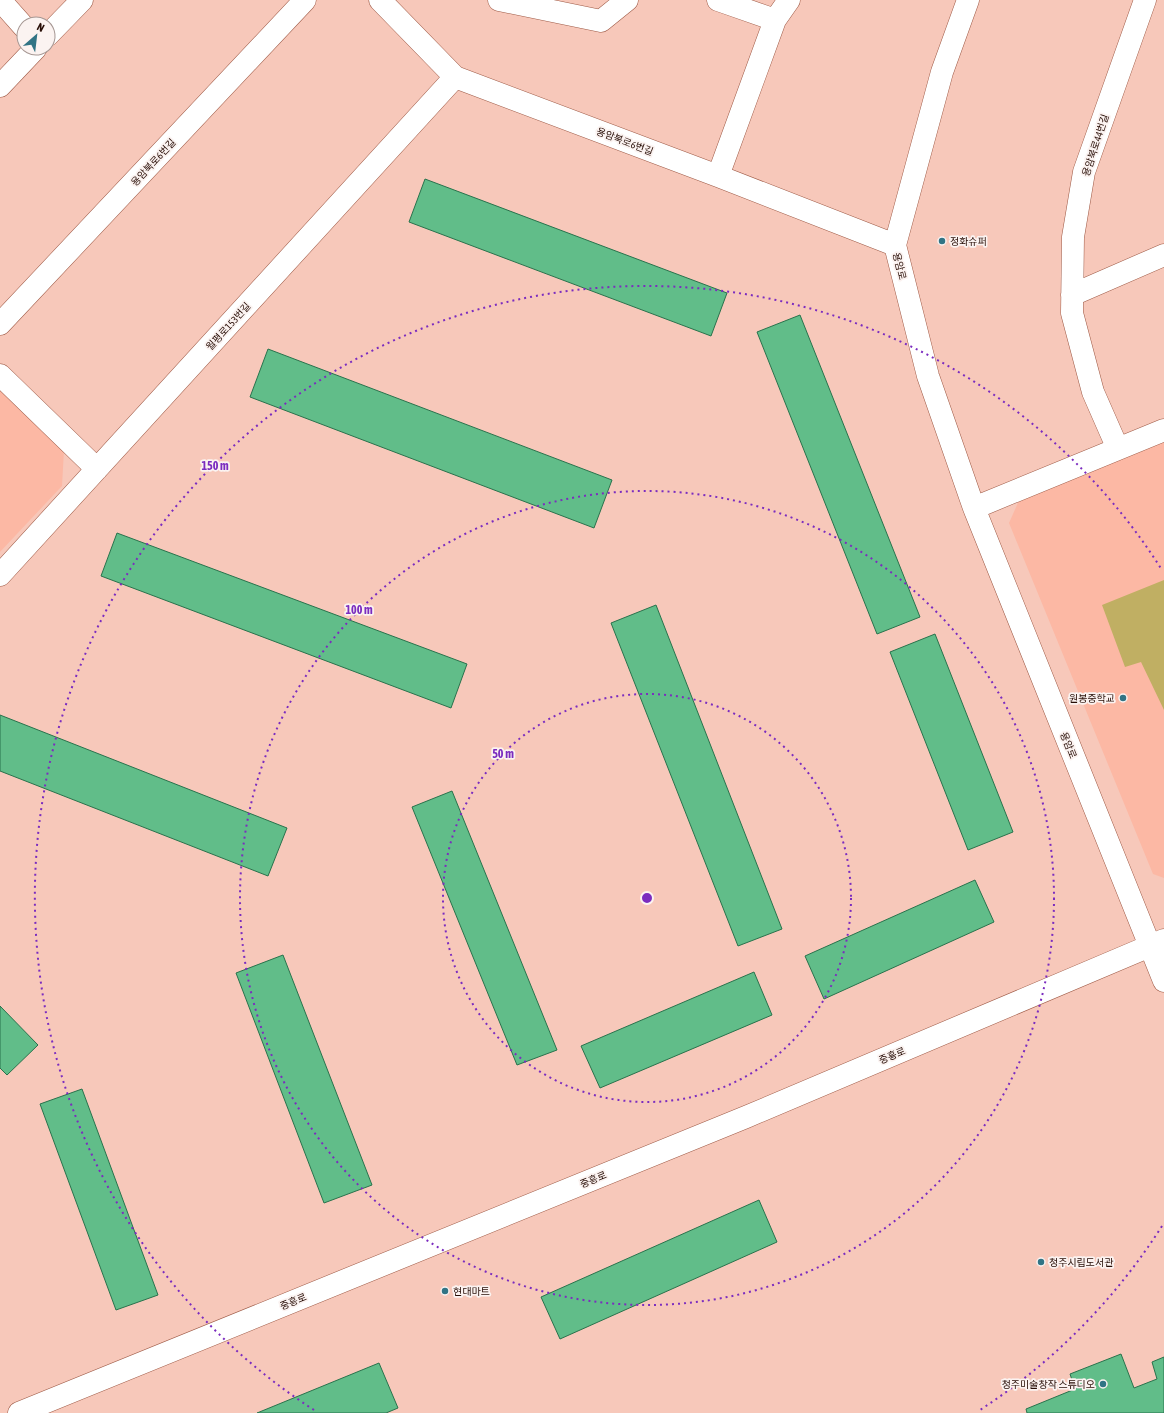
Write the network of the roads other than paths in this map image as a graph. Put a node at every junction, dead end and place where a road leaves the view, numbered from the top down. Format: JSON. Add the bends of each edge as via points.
{"nodes":[{"id":1,"x":0,"y":0,"type":"edge"},
{"id":2,"x":82,"y":0,"type":"edge"},
{"id":3,"x":305,"y":0,"type":"edge"},
{"id":4,"x":380,"y":0,"type":"edge"},
{"id":5,"x":499,"y":0,"type":"edge"},
{"id":6,"x":627,"y":0,"type":"edge"},
{"id":7,"x":718,"y":0,"type":"edge"},
{"id":8,"x":789,"y":0,"type":"edge"},
{"id":9,"x":968,"y":0,"type":"edge"},
{"id":10,"x":1145,"y":0,"type":"edge"},
{"id":11,"x":16,"y":18,"type":"edge"},
{"id":12,"x":775,"y":20,"type":"junction"},
{"id":13,"x":56,"y":27,"type":"edge"},
{"id":14,"x":28,"y":56,"type":"edge"},
{"id":15,"x":455,"y":77,"type":"junction"},
{"id":16,"x":0,"y":86,"type":"edge"},
{"id":17,"x":718,"y":176,"type":"junction"},
{"id":18,"x":895,"y":245,"type":"junction"},
{"id":19,"x":1164,"y":255,"type":"edge"},
{"id":20,"x":1072,"y":295,"type":"junction"},
{"id":21,"x":0,"y":324,"type":"edge"},
{"id":22,"x":0,"y":375,"type":"edge"},
{"id":23,"x":1164,"y":430,"type":"edge"},
{"id":24,"x":1118,"y":449,"type":"junction"},
{"id":25,"x":97,"y":469,"type":"junction"},
{"id":26,"x":974,"y":508,"type":"junction"},
{"id":27,"x":0,"y":575,"type":"edge"},
{"id":28,"x":1157,"y":943,"type":"edge"},
{"id":29,"x":1164,"y":981,"type":"edge"},
{"id":30,"x":19,"y":1413,"type":"edge"}],
"edges":[{"from":1,"to":11,"type":"street"},
{"from":2,"to":13,"type":"street"},
{"from":3,"to":21,"type":"street","name":"용암북로6번길"},
{"from":4,"to":15,"type":"street","name":"용암북로6번길"},
{"from":5,"to":6,"type":"street","via":[[600,22]]},
{"from":7,"to":12,"type":"street"},
{"from":8,"to":12,"type":"street"},
{"from":9,"to":18,"type":"street","name":"용암로","via":[[942,72]]},
{"from":10,"to":20,"type":"street","name":"용암북로44번길","via":[[1084,172],[1073,237]]},
{"from":12,"to":17,"type":"street"},
{"from":14,"to":16,"type":"street"},
{"from":15,"to":17,"type":"street","name":"용암북로6번길"},
{"from":15,"to":25,"type":"street","name":"월평로153번길"},
{"from":17,"to":18,"type":"street","name":"용암북로6번길"},
{"from":18,"to":26,"type":"street","name":"용암로","via":[[928,376]]},
{"from":19,"to":20,"type":"street"},
{"from":20,"to":24,"type":"street","name":"용암북로44번길","via":[[1072,313],[1093,392]]},
{"from":22,"to":25,"type":"street"},
{"from":23,"to":24,"type":"street"},
{"from":24,"to":26,"type":"street"},
{"from":25,"to":27,"type":"street","name":"월평로153번길"},
{"from":26,"to":28,"type":"street","name":"용암로"},
{"from":28,"to":29,"type":"street","name":"용암로"},
{"from":28,"to":30,"type":"street","name":"중흥로","via":[[746,1117]]}]}
